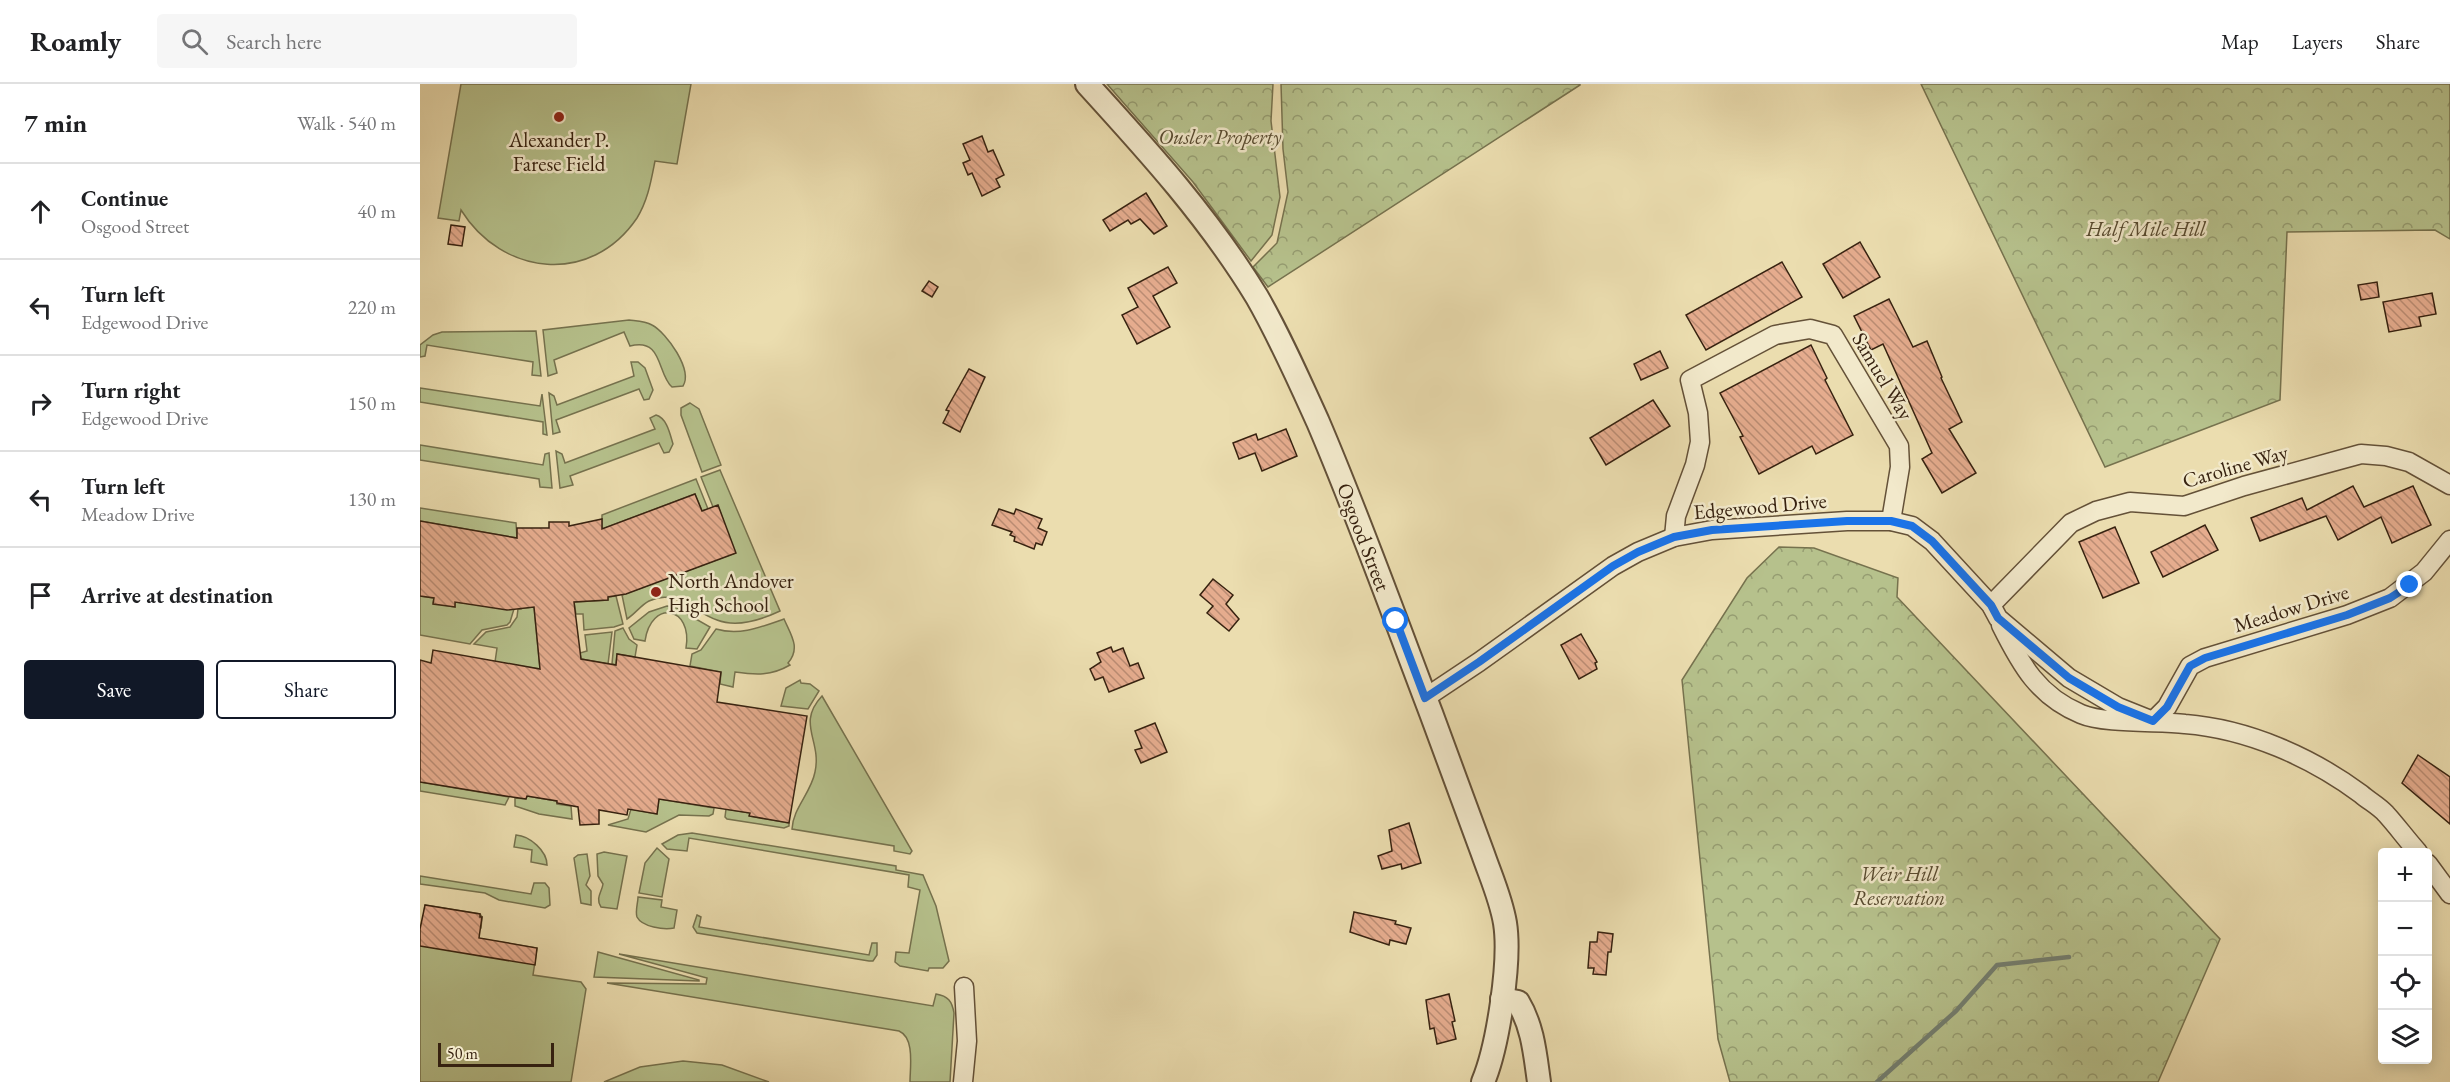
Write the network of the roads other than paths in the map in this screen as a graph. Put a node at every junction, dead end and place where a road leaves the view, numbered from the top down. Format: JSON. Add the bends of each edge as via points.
{"nodes":[{"id":1,"x":1087,"y":84,"type":"edge"},
{"id":2,"x":2450,"y":485,"type":"edge"},
{"id":3,"x":1891,"y":521,"type":"junction"},
{"id":4,"x":1674,"y":537,"type":"junction"},
{"id":5,"x":2450,"y":540,"type":"edge"},
{"id":6,"x":1995,"y":612,"type":"junction"},
{"id":7,"x":1425,"y":698,"type":"junction"},
{"id":8,"x":2153,"y":721,"type":"junction"},
{"id":9,"x":2415,"y":848,"type":"edge"},
{"id":10,"x":2432,"y":871,"type":"edge"},
{"id":11,"x":2450,"y":894,"type":"edge"},
{"id":12,"x":964,"y":987,"type":"dead end"},
{"id":13,"x":1502,"y":999,"type":"junction"},
{"id":14,"x":963,"y":1082,"type":"edge"},
{"id":15,"x":1483,"y":1082,"type":"edge"},
{"id":16,"x":1539,"y":1082,"type":"edge"}],
"edges":[{"from":1,"to":7,"type":"street","name":"Osgood Street","via":[[1188,197],[1258,299],[1349,494]]},
{"from":2,"to":6,"type":"street","name":"Caroline Way","via":[[2409,462],[2361,454],[2184,506],[2130,502],[2096,511],[2071,523]]},
{"from":3,"to":4,"type":"street","name":"Edgewood Drive","via":[[1712,530]]},
{"from":3,"to":4,"type":"street","name":"Samuel Way","via":[[1900,467],[1899,447],[1833,336],[1810,329],[1775,335],[1690,380],[1700,442],[1676,516]]},
{"from":3,"to":6,"type":"street","name":"Edgewood Drive","via":[[1912,526],[1932,541]]},
{"from":4,"to":7,"type":"street","name":"Edgewood Drive","via":[[1613,566]]},
{"from":5,"to":8,"type":"street","name":"Meadow Drive","via":[[2424,572],[2390,598],[2190,666],[2167,707]]},
{"from":6,"to":8,"type":"street","name":"Edgewood Drive","via":[[2069,678],[2118,707]]},
{"from":6,"to":8,"type":"street","name":"Edgewood Drive","via":[[2018,659],[2055,700],[2082,715]]},
{"from":7,"to":13,"type":"street","name":"Osgood Street","via":[[1499,900],[1507,961]]},
{"from":8,"to":9,"type":"street","name":"Edgewood Drive","via":[[2195,724],[2295,753],[2336,776],[2384,813]]},
{"from":10,"to":11,"type":"street"},
{"from":12,"to":14,"type":"street","via":[[967,1041]]},
{"from":13,"to":15,"type":"street","name":"Osgood Street"},
{"from":13,"to":16,"type":"street","via":[[1518,1002],[1526,1016]]}]}
